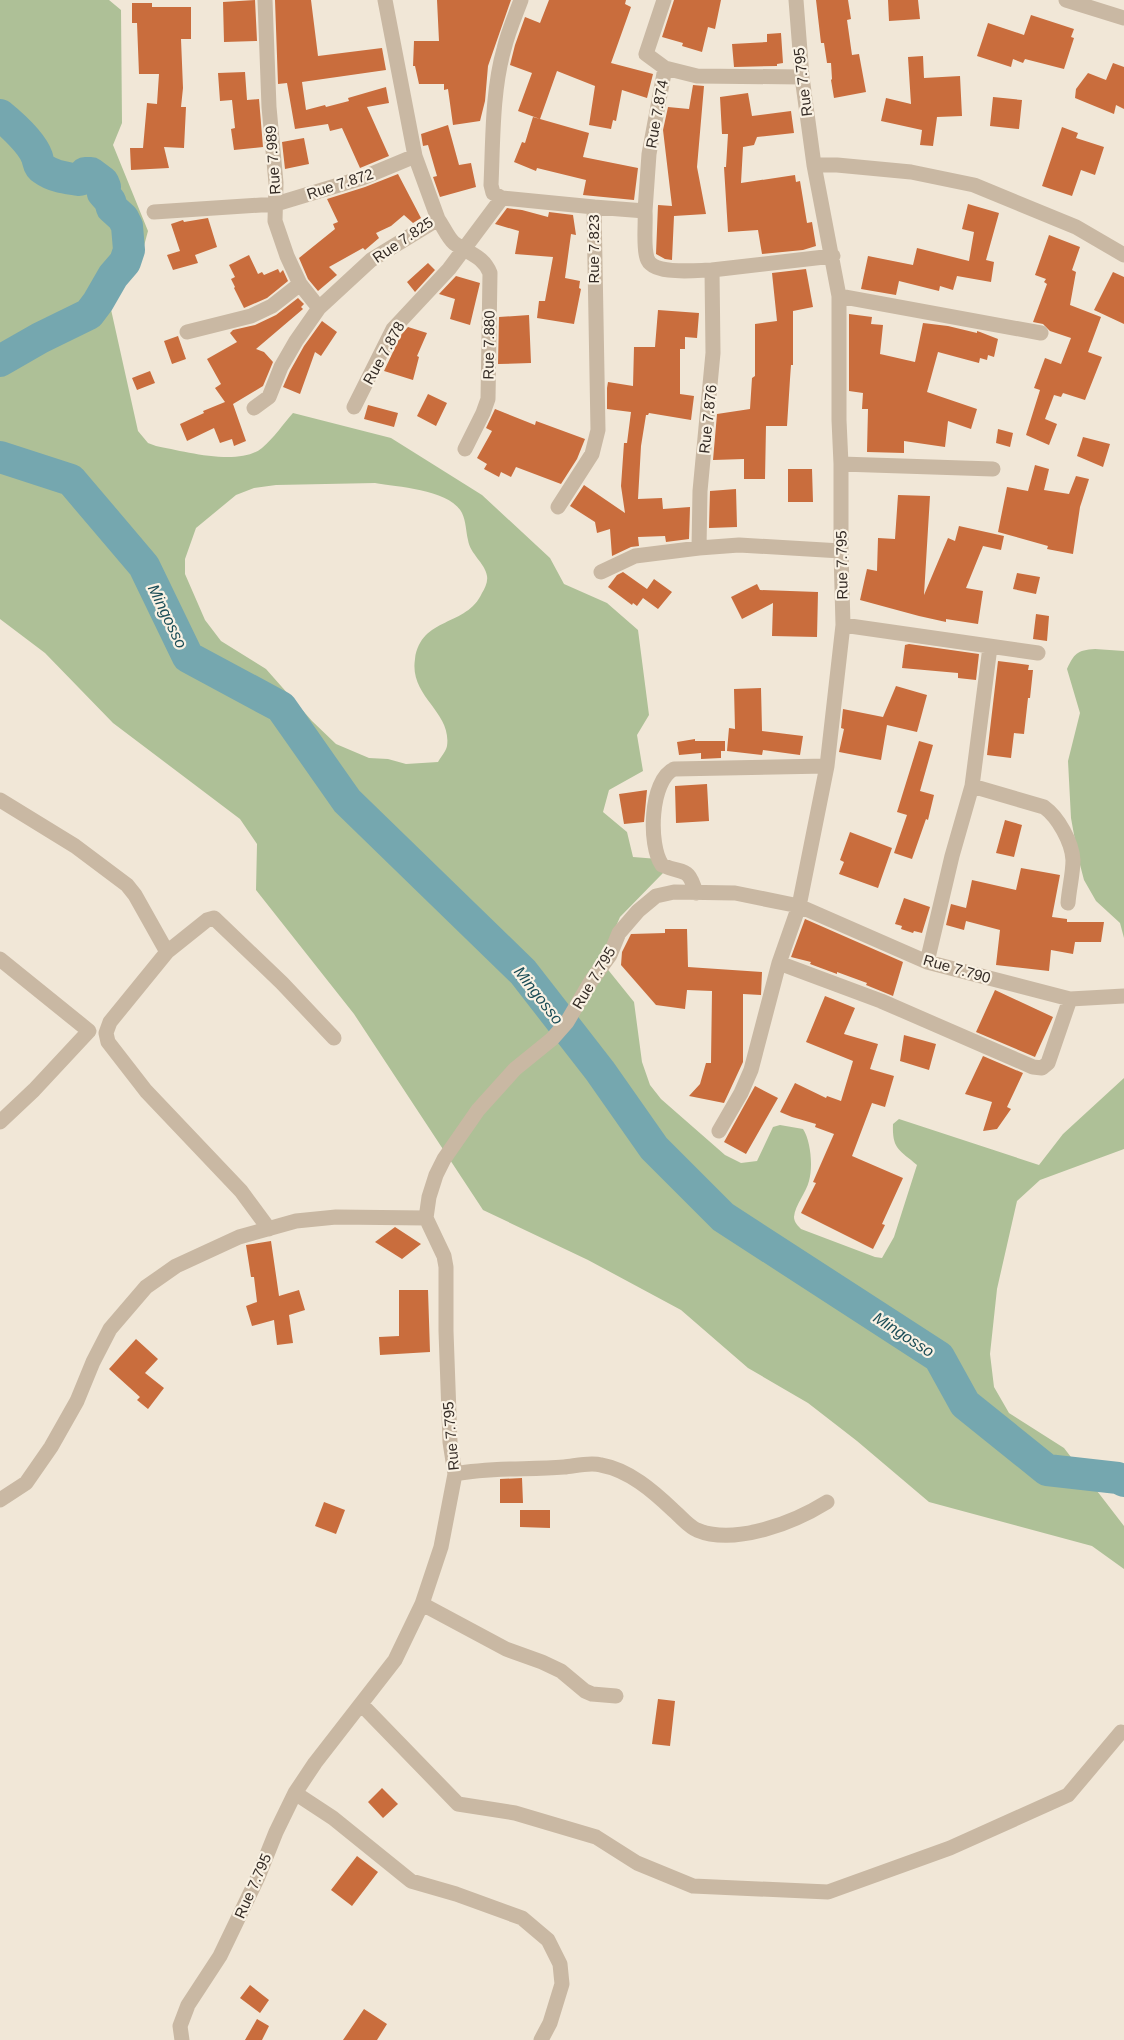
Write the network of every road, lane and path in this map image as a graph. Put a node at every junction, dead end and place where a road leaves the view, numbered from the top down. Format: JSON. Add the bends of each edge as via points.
{"nodes":[{"id":1,"x":265,"y":0,"type":"edge"},
{"id":2,"x":386,"y":0,"type":"edge"},
{"id":3,"x":521,"y":0,"type":"edge"},
{"id":4,"x":664,"y":0,"type":"edge"},
{"id":5,"x":796,"y":0,"type":"edge"},
{"id":6,"x":1066,"y":0,"type":"edge"},
{"id":7,"x":1124,"y":18,"type":"edge"},
{"id":8,"x":665,"y":68,"type":"junction"},
{"id":9,"x":802,"y":77,"type":"junction"},
{"id":10,"x":415,"y":156,"type":"junction"},
{"id":11,"x":814,"y":165,"type":"junction"},
{"id":12,"x":502,"y":198,"type":"junction"},
{"id":13,"x":276,"y":204,"type":"junction"},
{"id":14,"x":594,"y":207,"type":"junction"},
{"id":15,"x":645,"y":211,"type":"junction"},
{"id":16,"x":154,"y":212,"type":"dead end"},
{"id":17,"x":438,"y":219,"type":"junction"},
{"id":18,"x":465,"y":248,"type":"junction"},
{"id":19,"x":1124,"y":255,"type":"edge"},
{"id":20,"x":832,"y":256,"type":"junction"},
{"id":21,"x":712,"y":270,"type":"junction"},
{"id":22,"x":300,"y":284,"type":"junction"},
{"id":23,"x":839,"y":296,"type":"junction"},
{"id":24,"x":319,"y":308,"type":"junction"},
{"id":25,"x":187,"y":332,"type":"dead end"},
{"id":26,"x":1041,"y":333,"type":"dead end"},
{"id":27,"x":354,"y":406,"type":"dead end"},
{"id":28,"x":254,"y":408,"type":"dead end"},
{"id":29,"x":465,"y":448,"type":"dead end"},
{"id":30,"x":841,"y":464,"type":"junction"},
{"id":31,"x":993,"y":469,"type":"dead end"},
{"id":32,"x":558,"y":507,"type":"dead end"},
{"id":33,"x":699,"y":548,"type":"junction"},
{"id":34,"x":840,"y":551,"type":"junction"},
{"id":35,"x":601,"y":572,"type":"dead end"},
{"id":36,"x":843,"y":625,"type":"junction"},
{"id":37,"x":990,"y":646,"type":"junction"},
{"id":38,"x":1038,"y":653,"type":"dead end"},
{"id":39,"x":826,"y":766,"type":"junction"},
{"id":40,"x":972,"y":786,"type":"junction"},
{"id":41,"x":0,"y":800,"type":"edge"},
{"id":42,"x":696,"y":893,"type":"junction"},
{"id":43,"x":1068,"y":903,"type":"dead end"},
{"id":44,"x":799,"y":906,"type":"junction"},
{"id":45,"x":167,"y":952,"type":"junction"},
{"id":46,"x":0,"y":959,"type":"edge"},
{"id":47,"x":927,"y":962,"type":"junction"},
{"id":48,"x":779,"y":963,"type":"junction"},
{"id":49,"x":1124,"y":996,"type":"edge"},
{"id":50,"x":1070,"y":999,"type":"junction"},
{"id":51,"x":334,"y":1038,"type":"dead end"},
{"id":52,"x":0,"y":1122,"type":"edge"},
{"id":53,"x":719,"y":1131,"type":"dead end"},
{"id":54,"x":426,"y":1218,"type":"junction"},
{"id":55,"x":269,"y":1229,"type":"junction"},
{"id":56,"x":455,"y":1474,"type":"junction"},
{"id":57,"x":0,"y":1500,"type":"edge"},
{"id":58,"x":827,"y":1502,"type":"dead end"},
{"id":59,"x":423,"y":1604,"type":"junction"},
{"id":60,"x":616,"y":1696,"type":"dead end"},
{"id":61,"x":361,"y":1704,"type":"junction"},
{"id":62,"x":1122,"y":1732,"type":"dead end"},
{"id":63,"x":295,"y":1793,"type":"junction"},
{"id":64,"x":182,"y":2040,"type":"edge"},
{"id":65,"x":541,"y":2040,"type":"edge"}],
"edges":[{"from":1,"to":13,"type":"street","name":"Rue 7.989"},
{"from":2,"to":10,"type":"street","name":"Rue 7.825"},
{"from":3,"to":12,"type":"street","via":[[503,49],[494,125],[491,185],[493,193]]},
{"from":4,"to":8,"type":"street","via":[[646,54]]},
{"from":5,"to":9,"type":"street","name":"Rue 7.795"},
{"from":6,"to":7,"type":"street"},
{"from":8,"to":9,"type":"street","name":"Rue 7.874","via":[[697,76]]},
{"from":8,"to":15,"type":"street","name":"Rue 7.874","via":[[649,154]]},
{"from":9,"to":11,"type":"street","name":"Rue 7.795"},
{"from":10,"to":13,"type":"street","name":"Rue 7.872","via":[[362,178]]},
{"from":10,"to":17,"type":"street","name":"Rue 7.825"},
{"from":11,"to":19,"type":"street","via":[[911,172],[974,185],[1076,227]]},
{"from":11,"to":20,"type":"street","name":"Rue 7.795"},
{"from":12,"to":14,"type":"street","name":"Rue 7.823"},
{"from":12,"to":18,"type":"street","name":"Rue 7.878"},
{"from":13,"to":16,"type":"street","name":"Rue 7.872"},
{"from":13,"to":22,"type":"street","name":"Rue 7.989","via":[[275,221]]},
{"from":14,"to":15,"type":"street"},
{"from":14,"to":32,"type":"street","name":"Rue 7.823","via":[[598,430],[592,454]]},
{"from":15,"to":21,"type":"street","name":"Rue 7.874","via":[[647,260],[654,268]]},
{"from":17,"to":18,"type":"street","name":"Rue 7.880","via":[[453,242]]},
{"from":17,"to":24,"type":"street","name":"Rue 7.825","via":[[371,260]]},
{"from":18,"to":27,"type":"street","name":"Rue 7.878","via":[[393,329]]},
{"from":18,"to":29,"type":"street","name":"Rue 7.880","via":[[487,265],[490,273],[488,399]]},
{"from":20,"to":21,"type":"street"},
{"from":20,"to":23,"type":"street","name":"Rue 7.795"},
{"from":21,"to":33,"type":"street","name":"Rue 7.876","via":[[713,353],[700,491]]},
{"from":22,"to":24,"type":"street","name":"Rue 7.989"},
{"from":22,"to":25,"type":"street","via":[[272,306],[251,316]]},
{"from":23,"to":26,"type":"street"},
{"from":23,"to":30,"type":"street","name":"Rue 7.795"},
{"from":24,"to":28,"type":"street","name":"Rue 7.825","via":[[281,367],[270,398]]},
{"from":30,"to":31,"type":"street"},
{"from":30,"to":34,"type":"street","name":"Rue 7.795"},
{"from":33,"to":34,"type":"street","via":[[739,545]]},
{"from":33,"to":35,"type":"street","via":[[635,556]]},
{"from":34,"to":36,"type":"street","name":"Rue 7.795"},
{"from":36,"to":37,"type":"street"},
{"from":36,"to":39,"type":"street","name":"Rue 7.795"},
{"from":37,"to":38,"type":"street"},
{"from":37,"to":40,"type":"street"},
{"from":39,"to":42,"type":"street","via":[[669,771],[663,777],[655,805],[654,841],[662,865],[691,876]]},
{"from":39,"to":44,"type":"street","name":"Rue 7.795"},
{"from":40,"to":43,"type":"street","via":[[1050,811],[1072,852]]},
{"from":40,"to":47,"type":"street"},
{"from":41,"to":45,"type":"street","via":[[75,846],[127,885]]},
{"from":42,"to":44,"type":"street","name":"Rue 7.795","via":[[735,893]]},
{"from":42,"to":54,"type":"street","name":"Rue 7.795","via":[[674,892],[656,897],[619,933],[610,955],[567,1022],[515,1069],[478,1110],[448,1152],[433,1186]]},
{"from":44,"to":47,"type":"street","name":"Rue 7.790"},
{"from":44,"to":48,"type":"street"},
{"from":45,"to":51,"type":"street","via":[[214,918]]},
{"from":45,"to":55,"type":"street","via":[[110,1022],[108,1042],[146,1091],[241,1191]]},
{"from":46,"to":52,"type":"street","via":[[89,1031]]},
{"from":47,"to":50,"type":"street","name":"Rue 7.790"},
{"from":48,"to":50,"type":"street","via":[[881,1001],[1033,1067],[1042,1068],[1048,1063]]},
{"from":48,"to":53,"type":"street","via":[[751,1070]]},
{"from":49,"to":50,"type":"street","name":"Rue 7.790"},
{"from":54,"to":55,"type":"street","via":[[336,1217],[296,1221]]},
{"from":54,"to":56,"type":"street","name":"Rue 7.795","via":[[446,1267],[450,1442]]},
{"from":55,"to":57,"type":"street","via":[[204,1252],[146,1287],[110,1329],[51,1447],[26,1483]]},
{"from":56,"to":58,"type":"street","via":[[599,1464],[648,1488],[697,1530],[726,1536],[761,1530],[808,1514]]},
{"from":56,"to":59,"type":"street","name":"Rue 7.795","via":[[441,1547]]},
{"from":59,"to":60,"type":"street","via":[[506,1649],[561,1671],[585,1691]]},
{"from":59,"to":61,"type":"street","name":"Rue 7.795","via":[[395,1660]]},
{"from":61,"to":62,"type":"street","via":[[458,1804],[514,1813],[596,1837],[637,1863],[693,1886],[828,1892],[950,1848],[1068,1795]]},
{"from":61,"to":63,"type":"street","name":"Rue 7.795"},
{"from":63,"to":64,"type":"street","name":"Rue 7.795","via":[[220,1956],[188,2005],[180,2026]]},
{"from":63,"to":65,"type":"street","via":[[333,1818],[411,1881],[522,1918],[548,1940],[560,1964],[562,1984]]}]}
